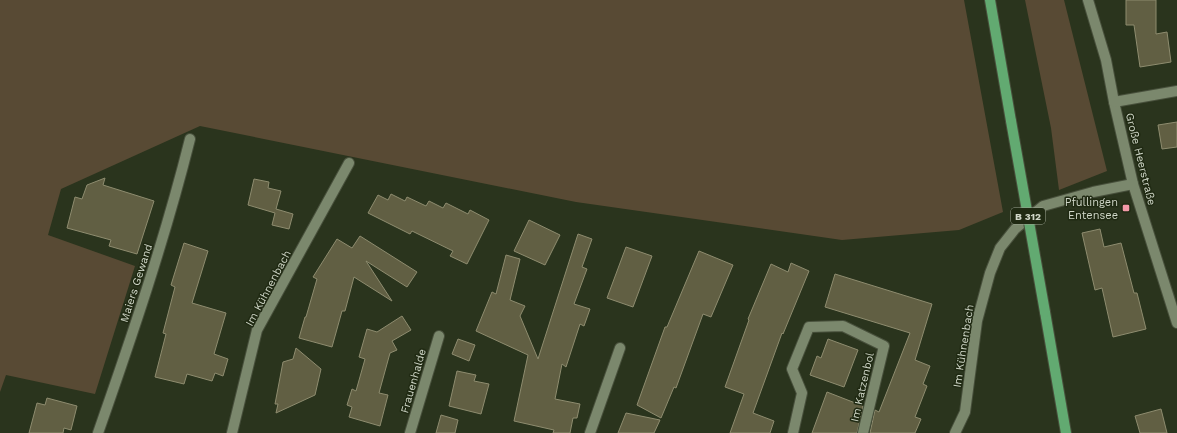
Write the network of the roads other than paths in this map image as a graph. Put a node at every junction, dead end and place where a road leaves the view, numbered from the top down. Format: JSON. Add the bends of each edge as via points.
{"nodes":[{"id":1,"x":990,"y":0,"type":"edge"},
{"id":2,"x":1088,"y":0,"type":"edge"},
{"id":3,"x":1177,"y":91,"type":"edge"},
{"id":4,"x":1114,"y":102,"type":"junction"},
{"id":5,"x":190,"y":139,"type":"dead end"},
{"id":6,"x":349,"y":163,"type":"dead end"},
{"id":7,"x":1133,"y":184,"type":"junction"},
{"id":8,"x":1177,"y":323,"type":"edge"},
{"id":9,"x":439,"y":336,"type":"dead end"},
{"id":10,"x":620,"y":348,"type":"dead end"},
{"id":11,"x":98,"y":433,"type":"edge"},
{"id":12,"x":232,"y":433,"type":"edge"},
{"id":13,"x":410,"y":433,"type":"edge"},
{"id":14,"x":590,"y":433,"type":"edge"},
{"id":15,"x":793,"y":433,"type":"edge"},
{"id":16,"x":863,"y":433,"type":"edge"},
{"id":17,"x":955,"y":433,"type":"edge"},
{"id":18,"x":1066,"y":433,"type":"edge"}],
"edges":[{"from":1,"to":18,"type":"main road","number":"B 312","bridge":true},
{"from":2,"to":4,"type":"street","name":"Große Heerstraße","via":[[1106,60]]},
{"from":3,"to":4,"type":"street"},
{"from":4,"to":7,"type":"street","name":"Große Heerstraße"},
{"from":5,"to":11,"type":"street","name":"Maiers Gewand","via":[[154,266]]},
{"from":6,"to":12,"type":"street","name":"Im Kühnenbach","via":[[257,330]]},
{"from":7,"to":8,"type":"street","name":"Große Heerstraße"},
{"from":7,"to":17,"type":"street","name":"Im Kühnenbach","via":[[1043,206],[1015,229],[1000,248],[990,273],[978,321],[965,412]]},
{"from":9,"to":13,"type":"street","name":"Frauenhalde"},
{"from":10,"to":14,"type":"street"},
{"from":15,"to":16,"type":"street","name":"Im Katzenbol","via":[[802,393],[792,369],[809,326],[843,326],[884,346]]}]}
